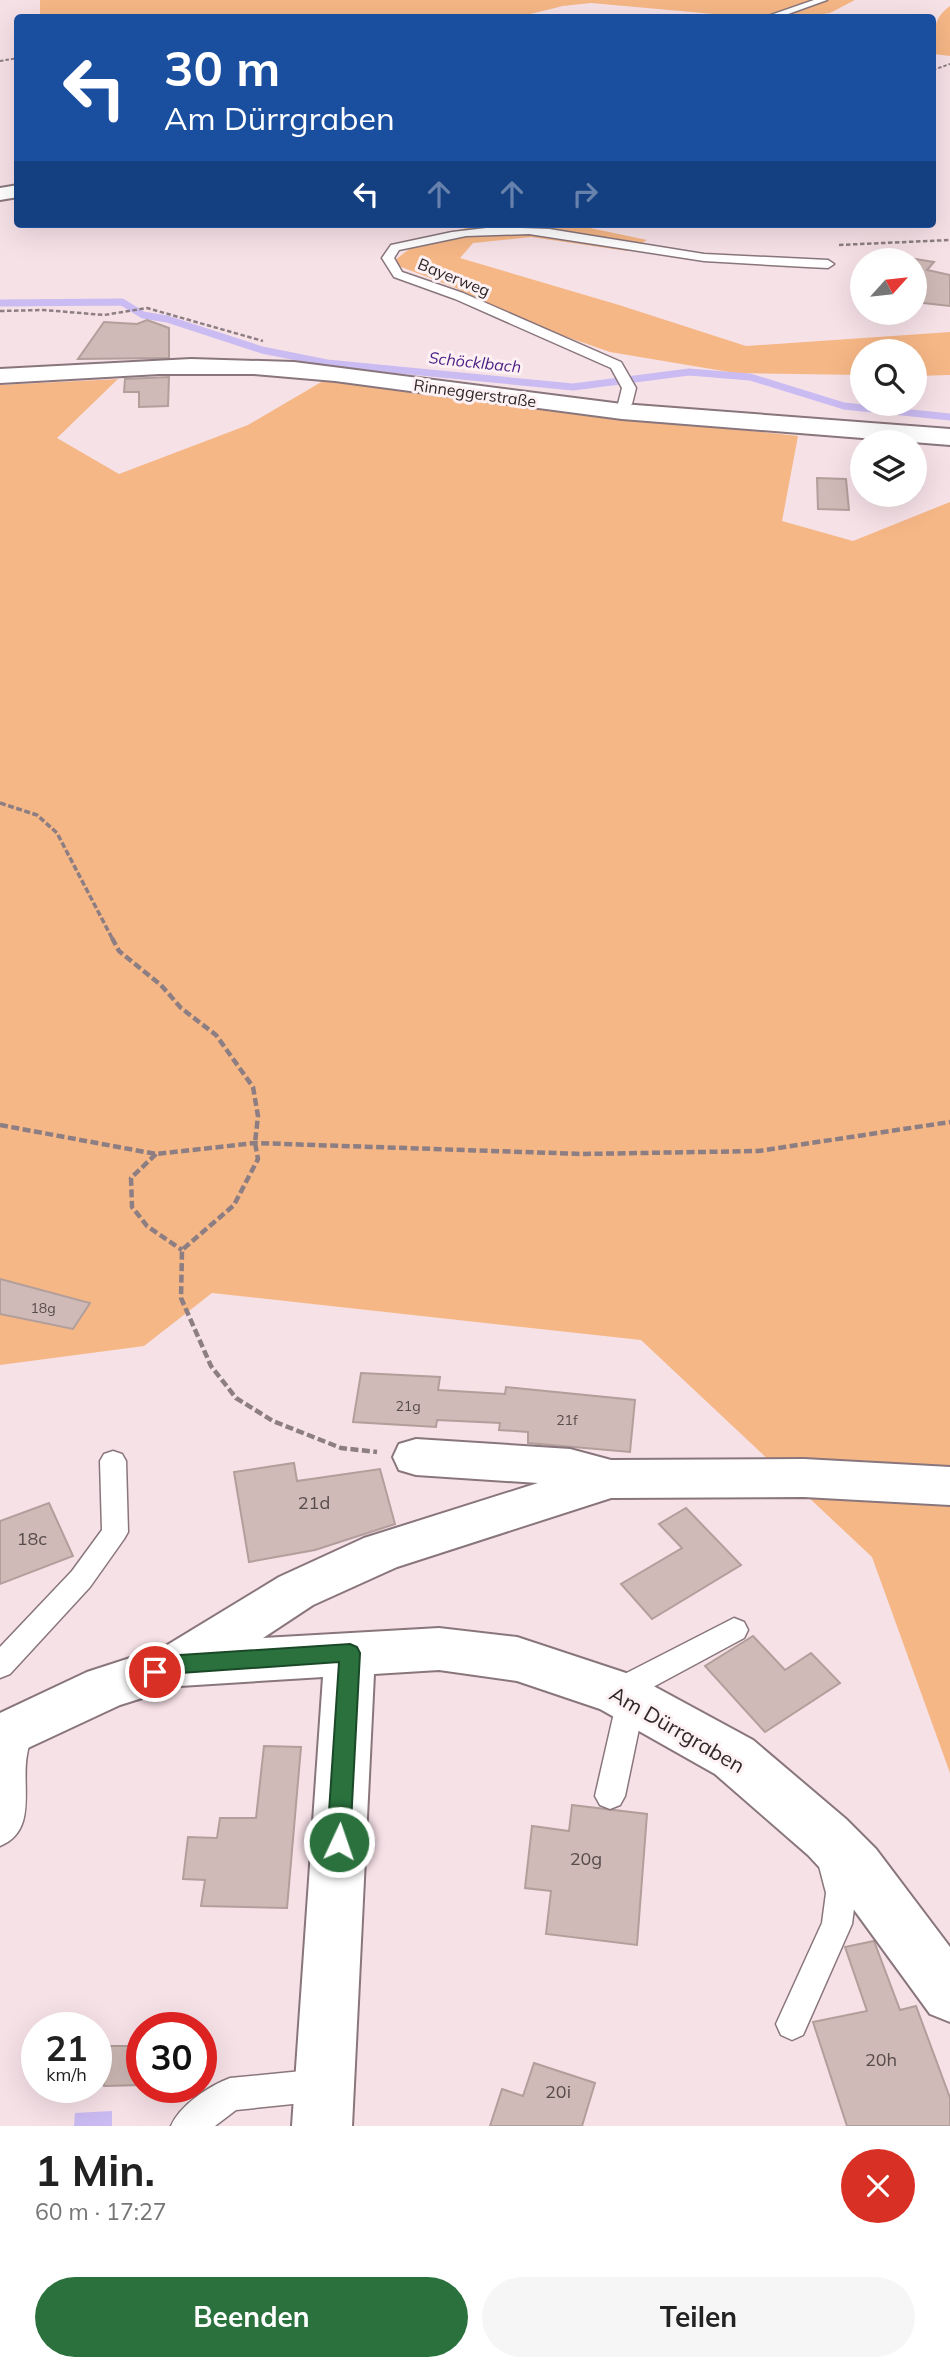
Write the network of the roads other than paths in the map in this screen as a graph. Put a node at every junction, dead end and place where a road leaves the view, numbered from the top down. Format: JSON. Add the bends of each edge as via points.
{"nodes":[{"id":1,"x":822,"y":0,"type":"edge"},
{"id":2,"x":778,"y":14,"type":"edge"},
{"id":3,"x":828,"y":264,"type":"dead end"},
{"id":4,"x":0,"y":376,"type":"edge"},
{"id":5,"x":625,"y":404,"type":"dead end"},
{"id":6,"x":950,"y":437,"type":"edge"},
{"id":7,"x":416,"y":1457,"type":"road end"},
{"id":8,"x":113,"y":1461,"type":"dead end"},
{"id":9,"x":611,"y":1479,"type":"junction"},
{"id":10,"x":950,"y":1486,"type":"edge"},
{"id":11,"x":734,"y":1630,"type":"dead end"},
{"id":12,"x":350,"y":1653,"type":"junction"},
{"id":13,"x":180,"y":1664,"type":"junction"},
{"id":14,"x":0,"y":1666,"type":"edge"},
{"id":15,"x":624,"y":1696,"type":"junction"},
{"id":16,"x":11,"y":1733,"type":"edge"},
{"id":17,"x":610,"y":1796,"type":"dead end"},
{"id":18,"x":0,"y":1832,"type":"edge"},
{"id":19,"x":827,"y":1837,"type":"junction"},
{"id":20,"x":950,"y":1994,"type":"edge"},
{"id":21,"x":792,"y":2024,"type":"dead end"},
{"id":22,"x":323,"y":2105,"type":"edge"},
{"id":23,"x":188,"y":2126,"type":"edge"}],
"edges":[{"from":1,"to":2,"type":"lane"},
{"from":3,"to":5,"type":"lane","name":"Bayerweg","via":[[740,262],[593,237],[511,230],[459,233],[395,247],[388,258],[398,274],[616,365],[629,394]]},
{"from":4,"to":6,"type":"street","name":"Rinneggerstraße","via":[[178,367],[306,370],[574,407]]},
{"from":7,"to":9,"type":"street","name":"Am Dürrgraben","via":[[570,1467]]},
{"from":8,"to":14,"type":"lane","via":[[115,1532],[81,1579]]},
{"from":9,"to":10,"type":"street","name":"Am Dürrgraben","via":[[804,1478]]},
{"from":9,"to":13,"type":"street","name":"Am Dürrgraben","via":[[375,1542]]},
{"from":11,"to":15,"type":"lane"},
{"from":12,"to":13,"type":"street","name":"Am Dürrgraben"},
{"from":12,"to":15,"type":"street","name":"Am Dürrgraben","via":[[439,1649],[517,1659]]},
{"from":12,"to":22,"type":"street"},
{"from":13,"to":16,"type":"street","name":"Am Dürrgraben","via":[[105,1688]]},
{"from":15,"to":17,"type":"lane"},
{"from":15,"to":19,"type":"street","name":"Am Dürrgraben","via":[[734,1757]]},
{"from":16,"to":18,"type":"lane","via":[[10,1819]]},
{"from":19,"to":20,"type":"street","name":"Am Dürrgraben","via":[[856,1867]]},
{"from":19,"to":21,"type":"lane","via":[[841,1893],[837,1924]]},
{"from":22,"to":23,"type":"lane","via":[[230,2094]]}]}
